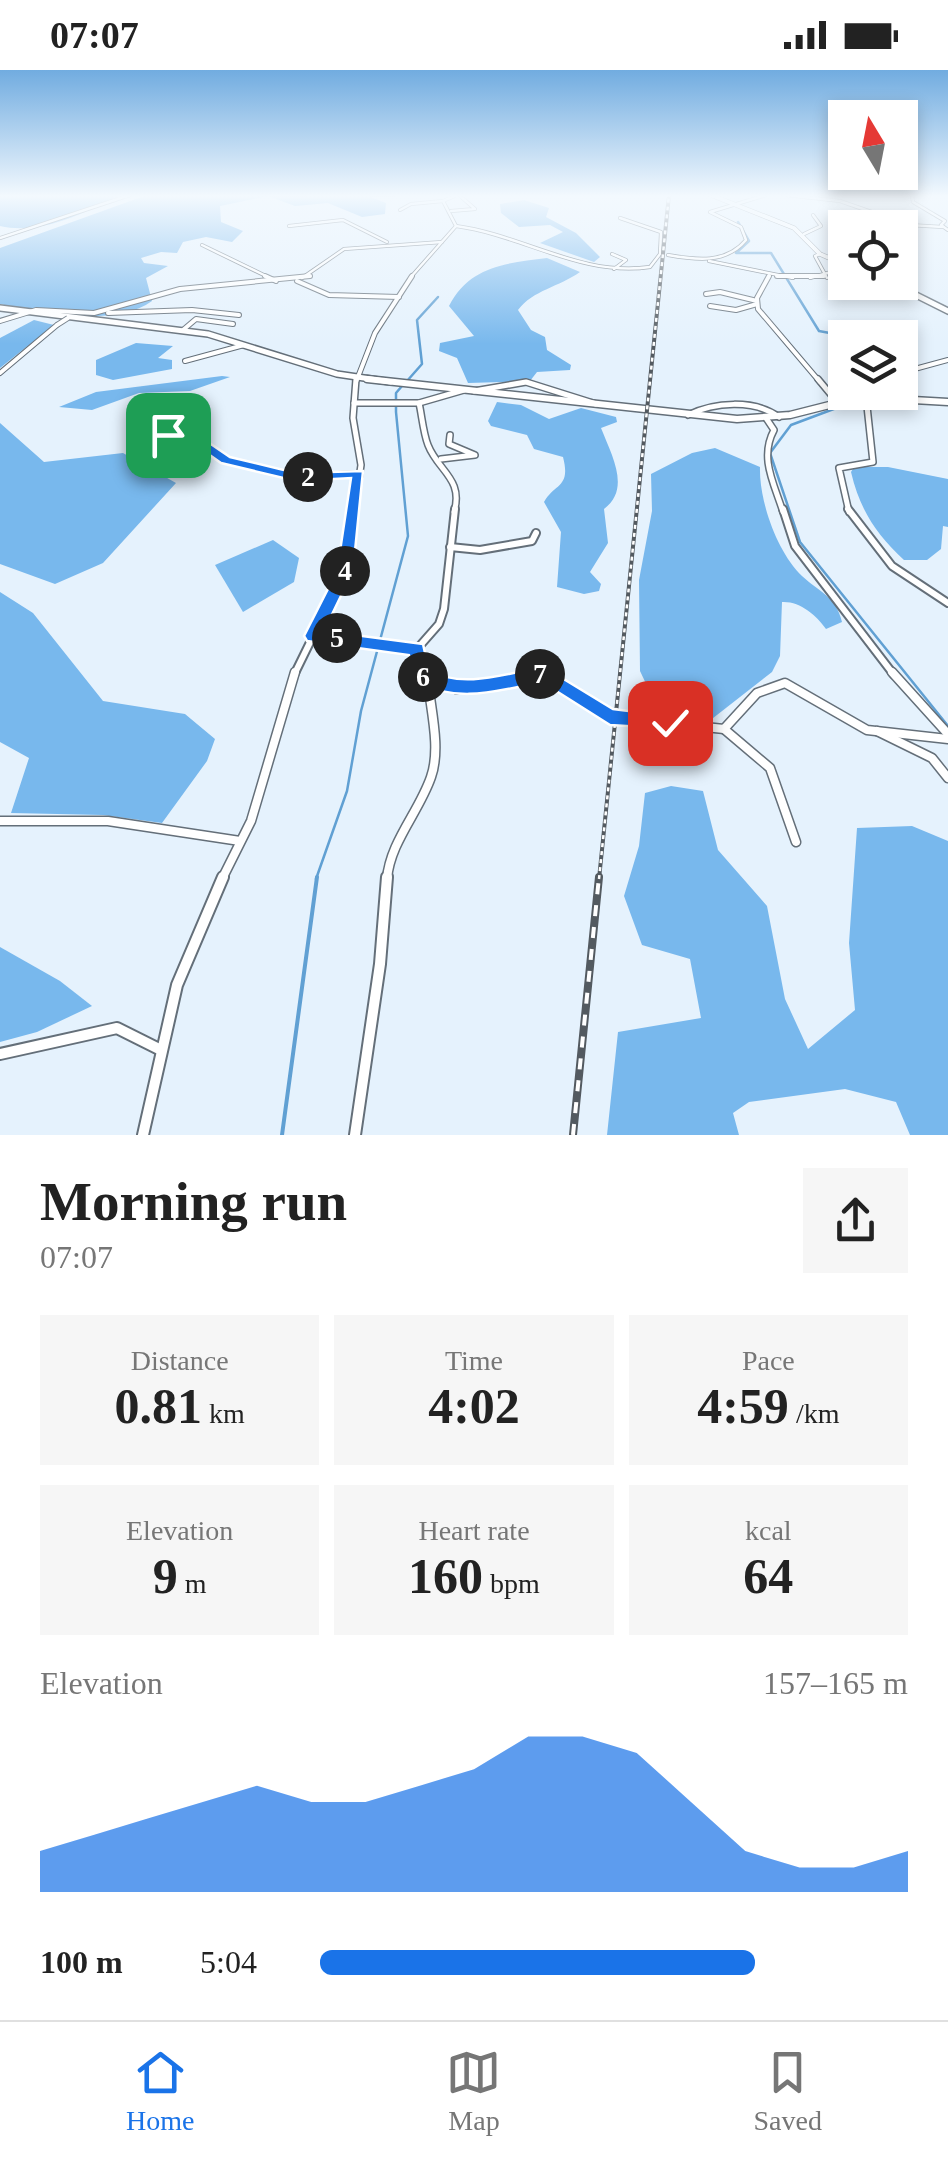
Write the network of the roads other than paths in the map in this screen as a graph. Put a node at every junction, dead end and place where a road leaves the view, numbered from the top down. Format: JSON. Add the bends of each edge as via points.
{"nodes":[{"id":1,"x":378,"y":245,"type":"edge"},
{"id":2,"x":441,"y":245,"type":"edge"},
{"id":3,"x":532,"y":245,"type":"edge"},
{"id":4,"x":660,"y":245,"type":"edge"},
{"id":5,"x":743,"y":245,"type":"edge"},
{"id":6,"x":813,"y":245,"type":"edge"},
{"id":7,"x":202,"y":246,"type":"dead end"},
{"id":8,"x":612,"y":254,"type":"dead end"},
{"id":9,"x":820,"y":254,"type":"junction"},
{"id":10,"x":668,"y":256,"type":"dead end"},
{"id":11,"x":828,"y":258,"type":"edge"},
{"id":12,"x":703,"y":261,"type":"junction"},
{"id":13,"x":614,"y":269,"type":"junction"},
{"id":14,"x":769,"y":276,"type":"junction"},
{"id":15,"x":827,"y":278,"type":"joint"},
{"id":16,"x":296,"y":280,"type":"junction"},
{"id":17,"x":275,"y":282,"type":"junction"},
{"id":18,"x":706,"y":294,"type":"dead end"},
{"id":19,"x":918,"y":296,"type":"edge"},
{"id":20,"x":399,"y":298,"type":"junction"},
{"id":21,"x":757,"y":302,"type":"junction"},
{"id":22,"x":710,"y":306,"type":"dead end"},
{"id":23,"x":0,"y":308,"type":"edge"},
{"id":24,"x":948,"y":311,"type":"edge"},
{"id":25,"x":96,"y":312,"type":"junction"},
{"id":26,"x":22,"y":313,"type":"junction"},
{"id":27,"x":76,"y":314,"type":"junction"},
{"id":28,"x":240,"y":316,"type":"dead end"},
{"id":29,"x":0,"y":321,"type":"edge"},
{"id":30,"x":233,"y":324,"type":"dead end"},
{"id":31,"x":184,"y":329,"type":"junction"},
{"id":32,"x":244,"y":345,"type":"junction"},
{"id":33,"x":948,"y":360,"type":"edge"},
{"id":34,"x":185,"y":361,"type":"dead end"},
{"id":35,"x":918,"y":368,"type":"edge"},
{"id":36,"x":0,"y":373,"type":"edge"},
{"id":37,"x":356,"y":378,"type":"junction"},
{"id":38,"x":464,"y":390,"type":"junction"},
{"id":39,"x":473,"y":391,"type":"junction"},
{"id":40,"x":828,"y":392,"type":"edge"},
{"id":41,"x":918,"y":399,"type":"edge"},
{"id":42,"x":354,"y":402,"type":"junction"},
{"id":43,"x":948,"y":402,"type":"edge"},
{"id":44,"x":420,"y":404,"type":"junction"},
{"id":45,"x":828,"y":404,"type":"edge"},
{"id":46,"x":597,"y":405,"type":"junction"},
{"id":47,"x":754,"y":408,"type":"junction"},
{"id":48,"x":871,"y":410,"type":"edge"},
{"id":49,"x":688,"y":414,"type":"junction"},
{"id":50,"x":779,"y":417,"type":"junction"},
{"id":51,"x":763,"y":418,"type":"junction"},
{"id":52,"x":155,"y":422,"type":"dead end"},
{"id":53,"x":450,"y":436,"type":"dead end"},
{"id":54,"x":440,"y":460,"type":"junction"},
{"id":55,"x":359,"y":474,"type":"junction"},
{"id":56,"x":536,"y":534,"type":"dead end"},
{"id":57,"x":450,"y":547,"type":"junction"},
{"id":58,"x":948,"y":602,"type":"edge"},
{"id":59,"x":313,"y":636,"type":"junction"},
{"id":60,"x":417,"y":649,"type":"junction"},
{"id":61,"x":428,"y":682,"type":"junction"},
{"id":62,"x":724,"y":729,"type":"junction"},
{"id":63,"x":877,"y":730,"type":"junction"},
{"id":64,"x":948,"y":736,"type":"edge"},
{"id":65,"x":948,"y":778,"type":"edge"},
{"id":66,"x":0,"y":821,"type":"edge"},
{"id":67,"x":240,"y":841,"type":"junction"},
{"id":68,"x":796,"y":842,"type":"dead end"},
{"id":69,"x":160,"y":1050,"type":"junction"},
{"id":70,"x":0,"y":1054,"type":"edge"},
{"id":71,"x":143,"y":1135,"type":"edge"},
{"id":72,"x":354,"y":1135,"type":"edge"}],
"edges":[{"from":1,"to":16,"type":"street","via":[[337,252]]},
{"from":2,"to":20,"type":"street","via":[[422,260]]},
{"from":3,"to":13,"type":"street"},
{"from":4,"to":13,"type":"street","via":[[646,268]]},
{"from":5,"to":12,"type":"street"},
{"from":6,"to":9,"type":"street"},
{"from":7,"to":17,"type":"street"},
{"from":8,"to":13,"type":"street","via":[[626,260]]},
{"from":9,"to":11,"type":"street"},
{"from":9,"to":15,"type":"street","via":[[815,256]]},
{"from":10,"to":12,"type":"street"},
{"from":12,"to":14,"type":"street"},
{"from":14,"to":15,"type":"street"},
{"from":14,"to":21,"type":"street"},
{"from":16,"to":17,"type":"street"},
{"from":16,"to":20,"type":"street","via":[[330,295]]},
{"from":17,"to":25,"type":"street","via":[[174,290]]},
{"from":18,"to":21,"type":"street"},
{"from":19,"to":24,"type":"street"},
{"from":20,"to":37,"type":"street"},
{"from":21,"to":22,"type":"street","via":[[736,310]]},
{"from":21,"to":40,"type":"street","via":[[774,332]]},
{"from":23,"to":26,"type":"street"},
{"from":25,"to":27,"type":"street"},
{"from":25,"to":28,"type":"street"},
{"from":26,"to":27,"type":"street"},
{"from":26,"to":29,"type":"street"},
{"from":26,"to":31,"type":"street"},
{"from":27,"to":31,"type":"street"},
{"from":27,"to":36,"type":"street","bridge":true},
{"from":30,"to":31,"type":"street","via":[[196,319]]},
{"from":31,"to":32,"type":"street"},
{"from":32,"to":34,"type":"street"},
{"from":32,"to":37,"type":"street"},
{"from":33,"to":35,"type":"street"},
{"from":37,"to":38,"type":"street"},
{"from":37,"to":42,"type":"street"},
{"from":38,"to":39,"type":"street"},
{"from":38,"to":44,"type":"street"},
{"from":39,"to":46,"type":"street"},
{"from":39,"to":46,"type":"street","via":[[526,382]]},
{"from":41,"to":43,"type":"street"},
{"from":42,"to":44,"type":"street"},
{"from":42,"to":55,"type":"street"},
{"from":44,"to":54,"type":"street","via":[[429,448]]},
{"from":45,"to":50,"type":"street"},
{"from":46,"to":49,"type":"street"},
{"from":47,"to":49,"type":"street","via":[[715,406]]},
{"from":47,"to":50,"type":"street"},
{"from":47,"to":51,"type":"street"},
{"from":48,"to":58,"type":"street","via":[[874,462],[838,468],[858,528],[893,571]]},
{"from":49,"to":51,"type":"street"},
{"from":50,"to":51,"type":"street"},
{"from":51,"to":64,"type":"street","via":[[774,430],[766,460],[795,546]]},
{"from":52,"to":55,"type":"street","via":[[158,430],[198,440],[226,460],[296,477]]},
{"from":53,"to":54,"type":"street","via":[[449,444],[474,455]]},
{"from":54,"to":57,"type":"street","via":[[458,499]]},
{"from":55,"to":59,"type":"street","via":[[345,571]]},
{"from":56,"to":57,"type":"street","via":[[511,547]]},
{"from":57,"to":60,"type":"street","via":[[444,609]]},
{"from":59,"to":60,"type":"street"},
{"from":59,"to":67,"type":"street"},
{"from":60,"to":61,"type":"street"},
{"from":61,"to":62,"type":"street","via":[[456,690],[544,674],[610,716]]},
{"from":61,"to":72,"type":"street","via":[[436,756],[388,862]]},
{"from":62,"to":63,"type":"street","via":[[757,693],[784,683],[849,722]]},
{"from":62,"to":68,"type":"street","via":[[770,768]]},
{"from":63,"to":64,"type":"street"},
{"from":63,"to":65,"type":"street","via":[[930,756]]},
{"from":66,"to":67,"type":"street","via":[[108,820]]},
{"from":67,"to":69,"type":"street","via":[[192,946]]},
{"from":69,"to":70,"type":"street","via":[[116,1028]]},
{"from":69,"to":71,"type":"street"}]}
